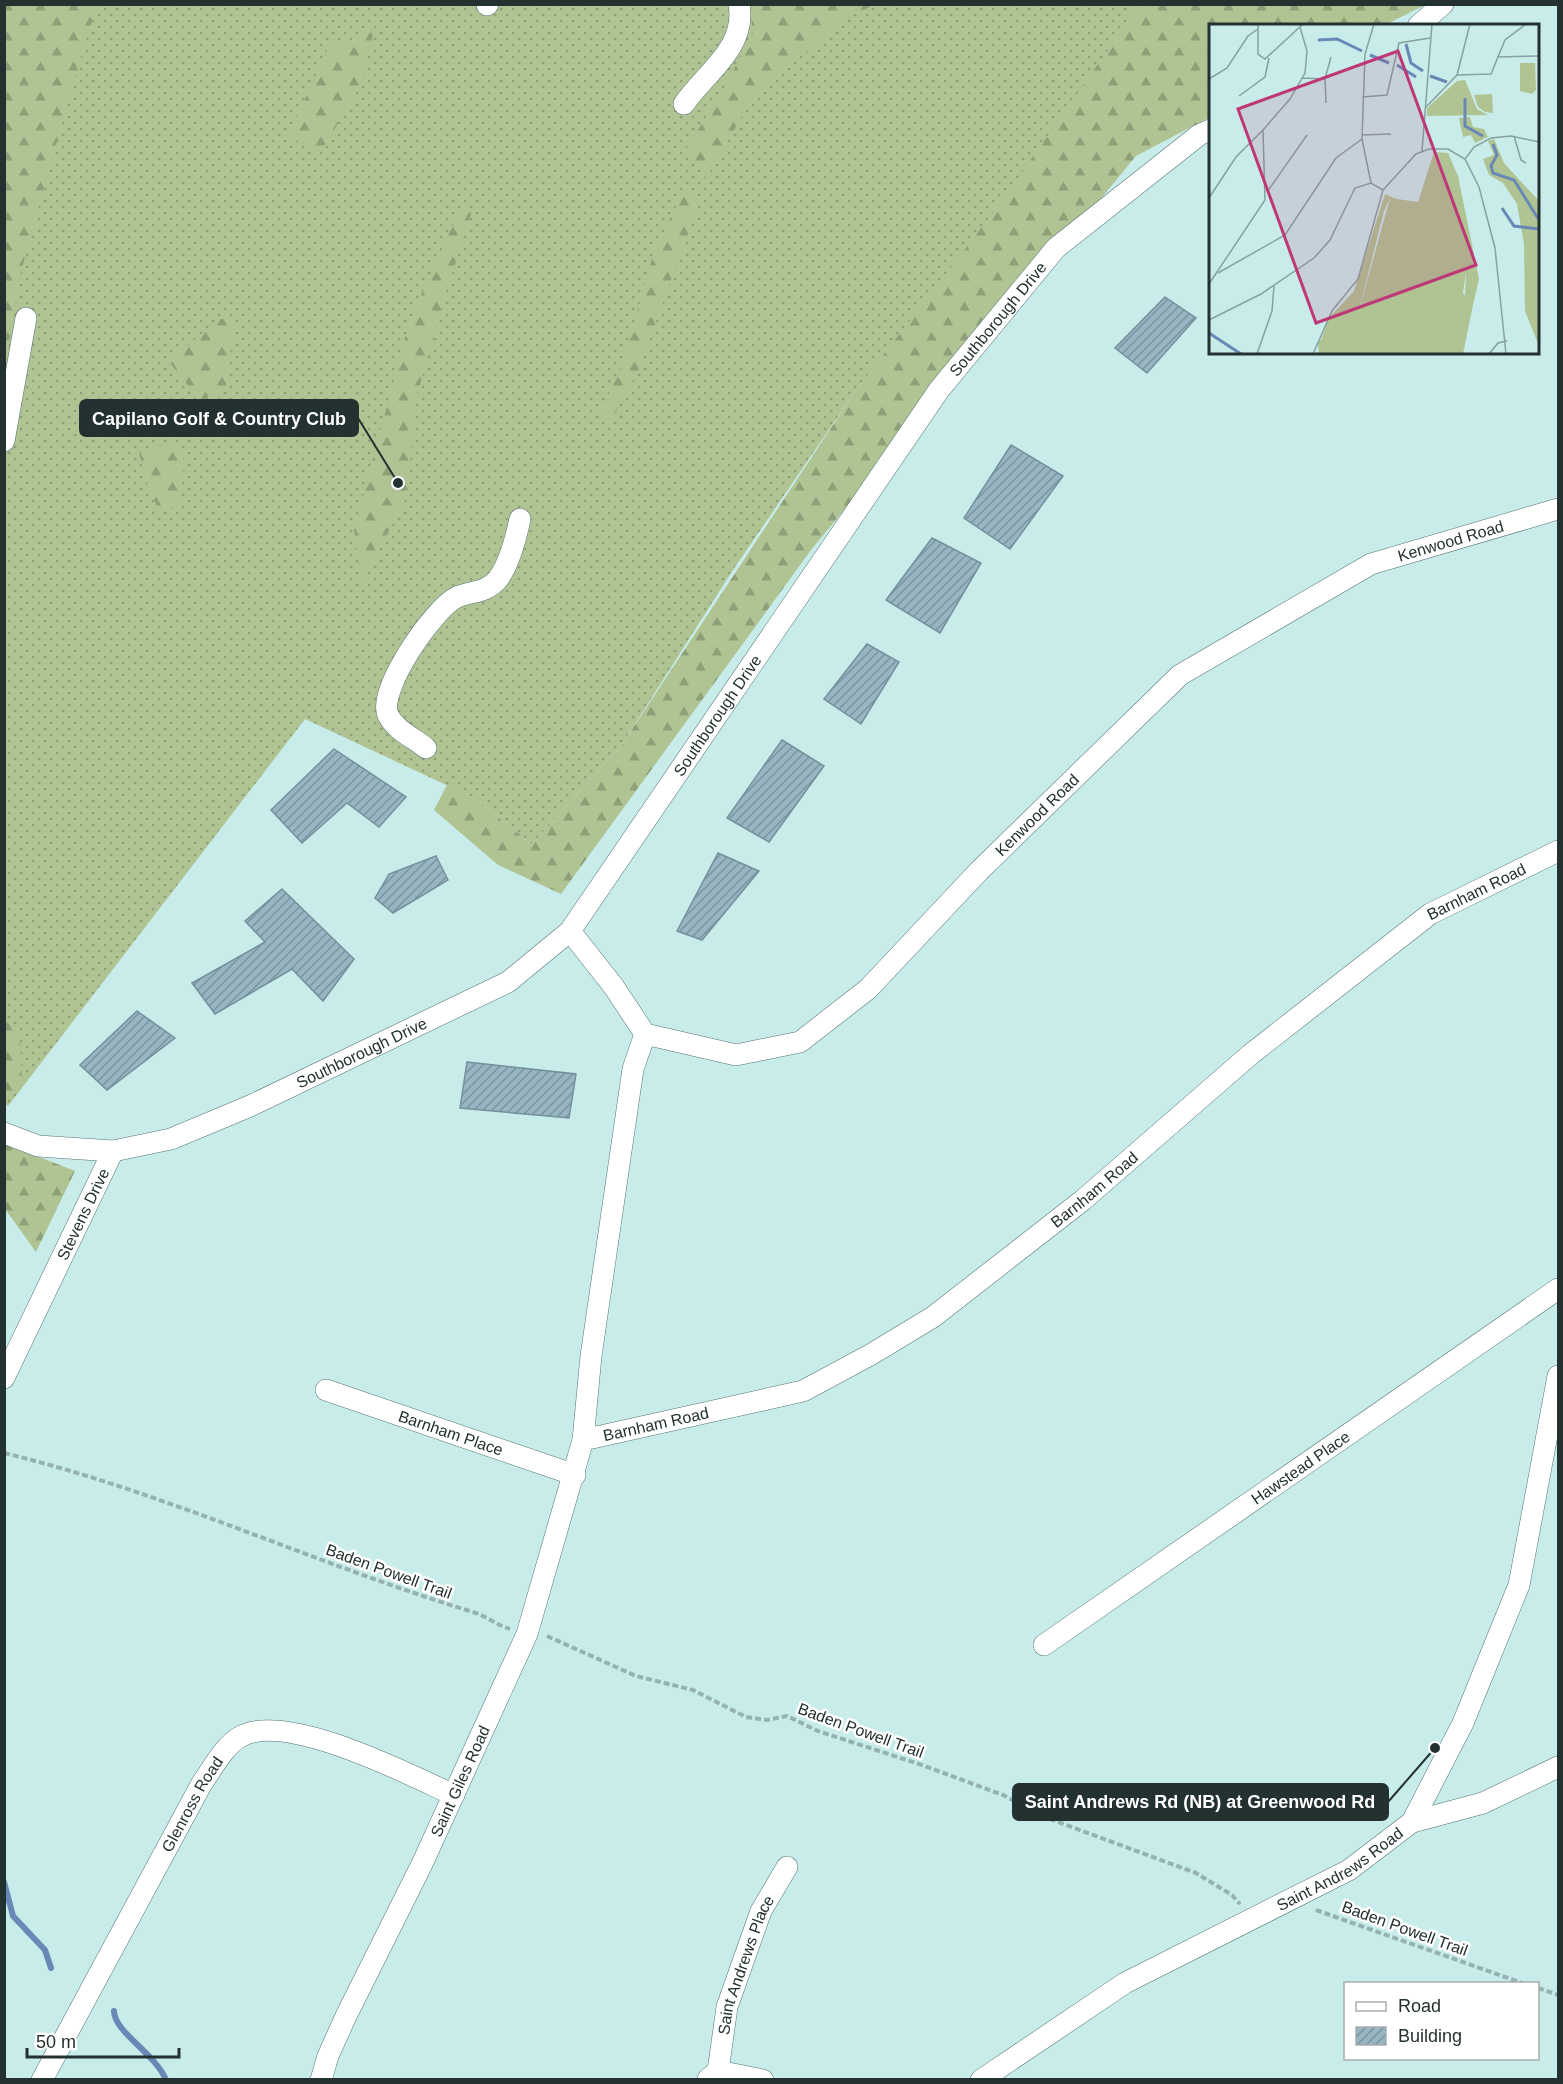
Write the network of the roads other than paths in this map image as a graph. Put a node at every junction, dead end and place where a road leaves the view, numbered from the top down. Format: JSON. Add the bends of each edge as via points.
{"nodes":[{"id":1,"x":739,"y":4,"type":"edge"},
{"id":2,"x":1443,"y":4,"type":"edge"},
{"id":3,"x":1420,"y":24,"type":"edge"},
{"id":4,"x":684,"y":104,"type":"dead end"},
{"id":5,"x":1209,"y":130,"type":"edge"},
{"id":6,"x":26,"y":318,"type":"dead end"},
{"id":7,"x":4,"y":441,"type":"edge"},
{"id":8,"x":1558,"y":509,"type":"edge"},
{"id":9,"x":520,"y":519,"type":"dead end"},
{"id":10,"x":426,"y":748,"type":"dead end"},
{"id":11,"x":1558,"y":851,"type":"edge"},
{"id":12,"x":570,"y":931,"type":"junction"},
{"id":13,"x":645,"y":1034,"type":"junction"},
{"id":14,"x":4,"y":1133,"type":"edge"},
{"id":15,"x":112,"y":1150,"type":"junction"},
{"id":16,"x":1558,"y":1289,"type":"edge"},
{"id":17,"x":1558,"y":1376,"type":"edge"},
{"id":18,"x":4,"y":1378,"type":"edge"},
{"id":19,"x":326,"y":1390,"type":"dead end"},
{"id":20,"x":583,"y":1440,"type":"junction"},
{"id":21,"x":575,"y":1475,"type":"junction"},
{"id":22,"x":1044,"y":1645,"type":"dead end"},
{"id":23,"x":1558,"y":1767,"type":"edge"},
{"id":24,"x":454,"y":1795,"type":"junction"},
{"id":25,"x":1412,"y":1822,"type":"junction"},
{"id":26,"x":787,"y":1867,"type":"dead end"},
{"id":27,"x":713,"y":2075,"type":"edge"},
{"id":28,"x":42,"y":2079,"type":"edge"},
{"id":29,"x":321,"y":2079,"type":"edge"},
{"id":30,"x":763,"y":2079,"type":"edge"},
{"id":31,"x":981,"y":2079,"type":"edge"}],
"edges":[{"from":1,"to":4,"type":"street","via":[[742,19],[732,45]]},
{"from":2,"to":3,"type":"street"},
{"from":5,"to":12,"type":"street","name":"Southborough Drive","via":[[1056,248],[939,390]]},
{"from":6,"to":7,"type":"street"},
{"from":8,"to":13,"type":"street","name":"Kenwood Road","via":[[1371,564],[1180,675],[979,871],[868,989],[800,1042],[736,1054]]},
{"from":9,"to":10,"type":"street","via":[[497,580],[483,590],[456,597],[439,611],[390,686],[386,701],[389,716]]},
{"from":11,"to":20,"type":"street","name":"Barnham Road","via":[[1430,914],[1251,1054],[1083,1200],[933,1317],[879,1350],[804,1391]]},
{"from":12,"to":13,"type":"street"},
{"from":12,"to":15,"type":"street","name":"Southborough Drive","via":[[508,982],[487,993],[250,1106],[171,1139]]},
{"from":13,"to":20,"type":"street","name":"Barnham Road","via":[[629,1093],[591,1356]]},
{"from":14,"to":15,"type":"street","name":"Stevens Drive","via":[[38,1146]]},
{"from":15,"to":18,"type":"street","name":"Stevens Drive"},
{"from":16,"to":22,"type":"street","name":"Hawstead Place"},
{"from":17,"to":25,"type":"street","name":"Saint Andrews Road","via":[[1518,1585],[1464,1723]]},
{"from":19,"to":21,"type":"street","name":"Barnham Place"},
{"from":20,"to":21,"type":"street","name":"Barnham Road"},
{"from":21,"to":24,"type":"street","name":"Saint Giles Road","via":[[527,1634]]},
{"from":23,"to":25,"type":"street","via":[[1483,1803]]},
{"from":24,"to":28,"type":"street","name":"Glenross Road","via":[[363,1754],[305,1735],[254,1731],[239,1737],[202,1783]]},
{"from":24,"to":29,"type":"street","name":"Saint Giles Road","via":[[346,2016]]},
{"from":25,"to":31,"type":"street","name":"Saint Andrews Road","via":[[1349,1870],[1125,1983]]},
{"from":26,"to":27,"type":"street","name":"Saint Andrews Place","via":[[761,1911],[727,2007]]},
{"from":27,"to":30,"type":"street","name":"Saint Andrews Place"}]}
